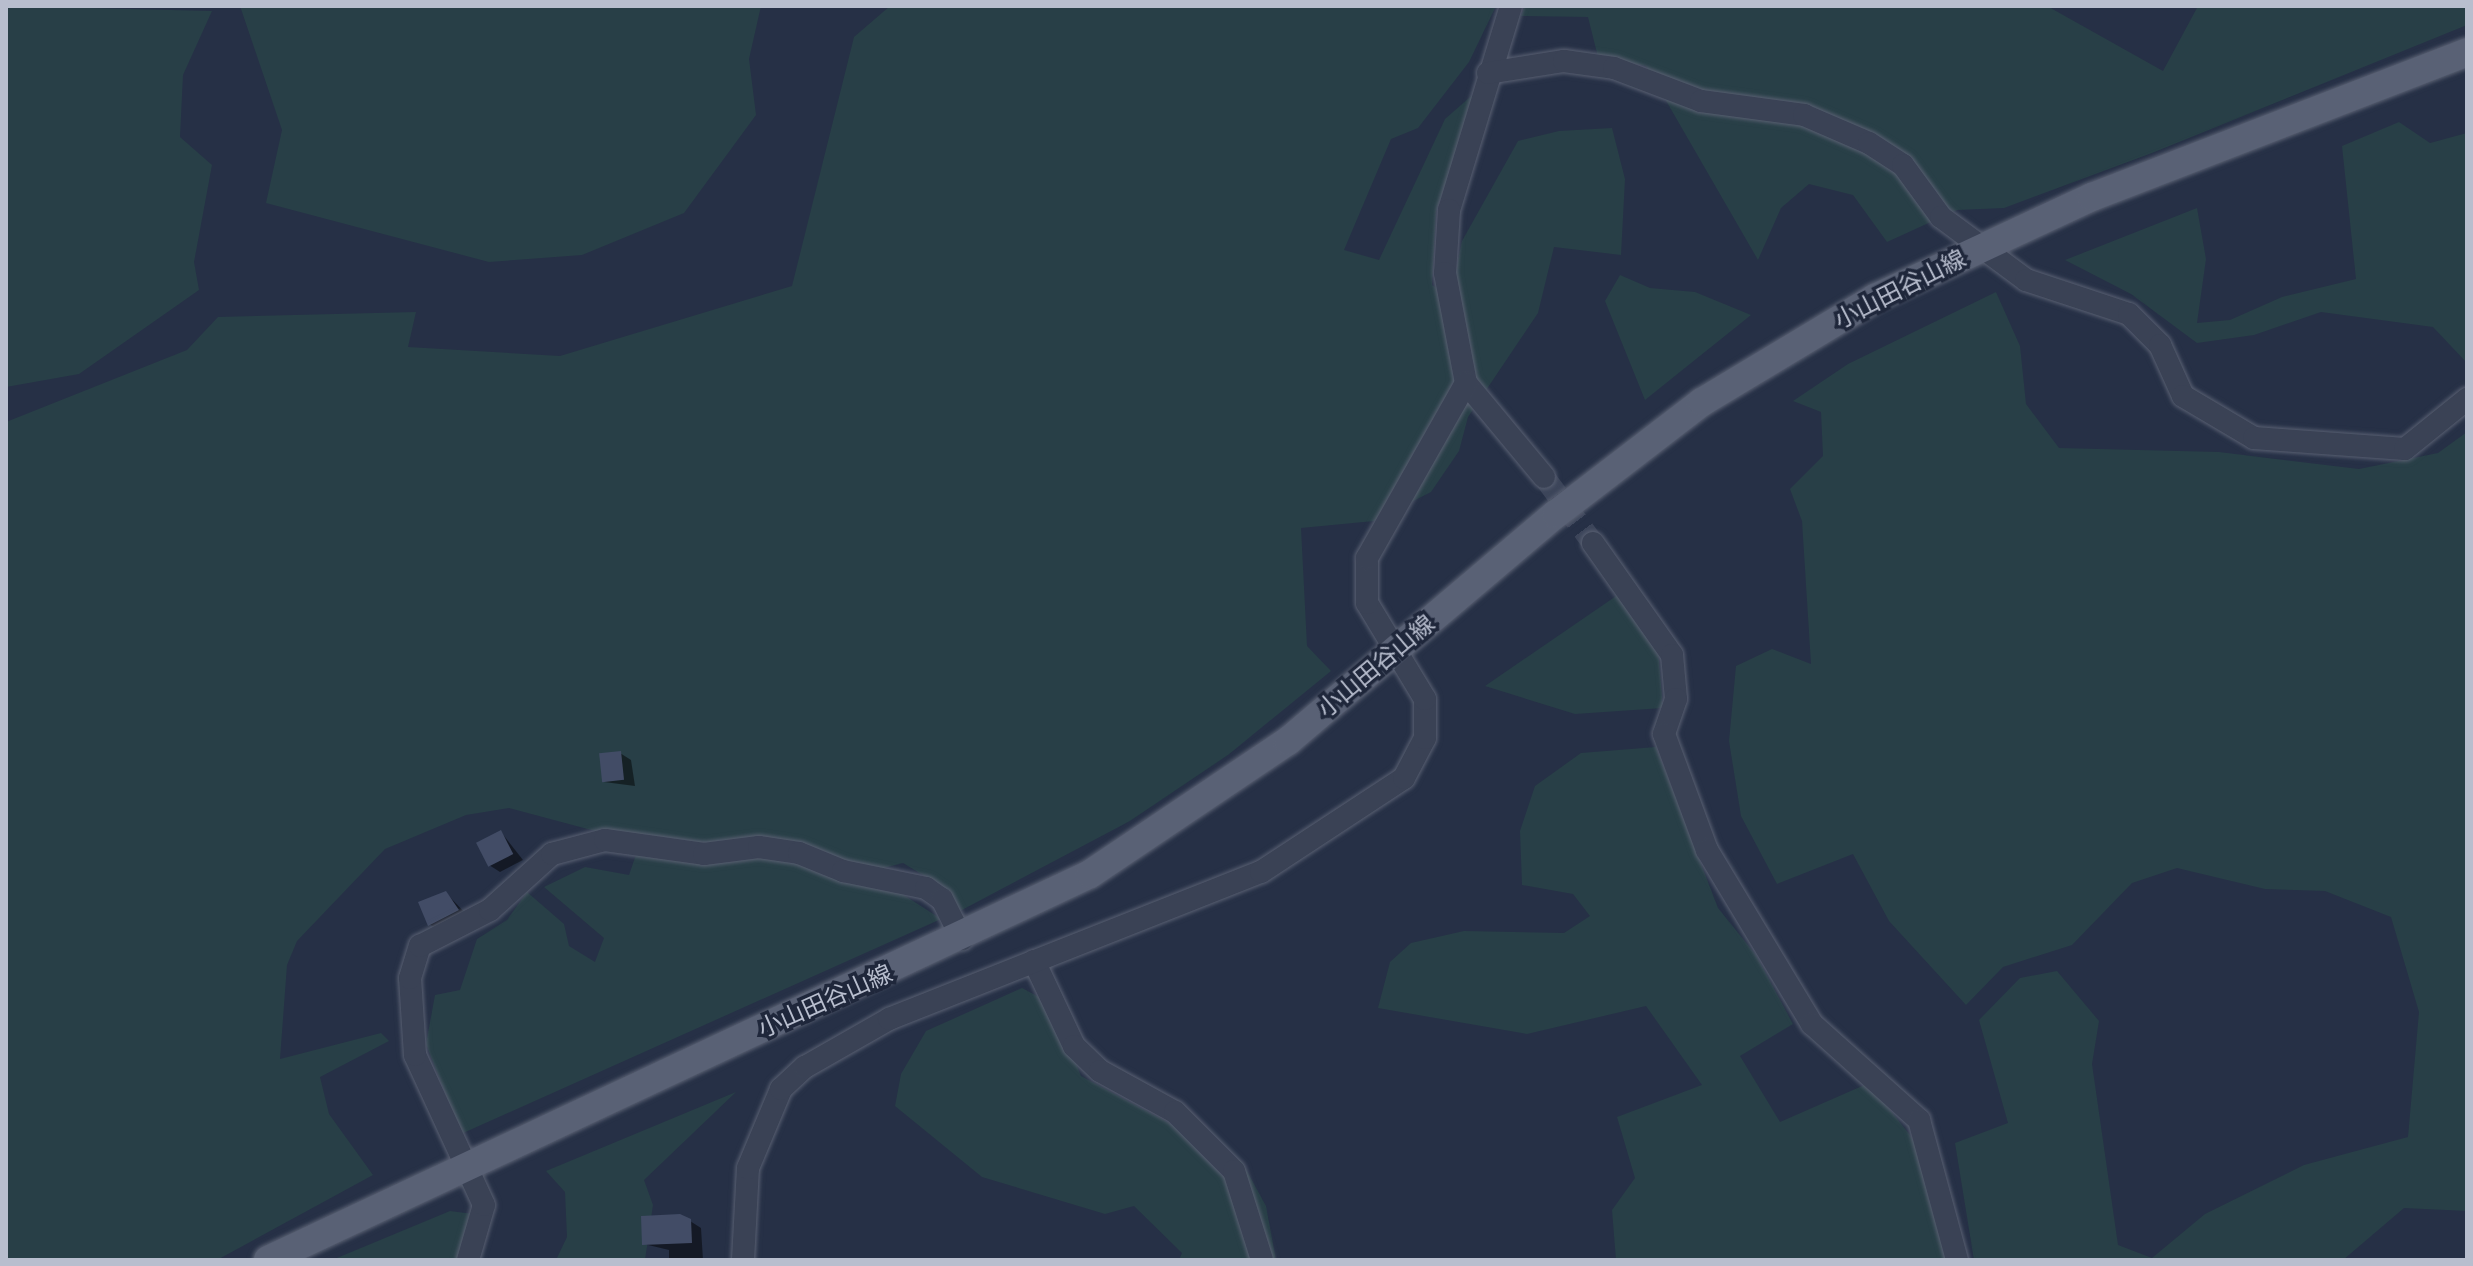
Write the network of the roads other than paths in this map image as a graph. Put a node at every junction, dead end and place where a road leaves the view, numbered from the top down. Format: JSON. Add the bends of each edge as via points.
{"nodes":[{"id":1,"x":1511,"y":6,"type":"edge"},
{"id":2,"x":2467,"y":52,"type":"edge"},
{"id":3,"x":1488,"y":73,"type":"junction"},
{"id":4,"x":1983,"y":247,"type":"junction"},
{"id":5,"x":1466,"y":383,"type":"junction"},
{"id":6,"x":2467,"y":399,"type":"edge"},
{"id":7,"x":1544,"y":477,"type":"tunnel mouth"},
{"id":8,"x":1593,"y":543,"type":"tunnel mouth"},
{"id":9,"x":1393,"y":653,"type":"junction"},
{"id":10,"x":962,"y":939,"type":"junction"},
{"id":11,"x":1034,"y":961,"type":"junction"},
{"id":12,"x":463,"y":1163,"type":"junction"},
{"id":13,"x":268,"y":1260,"type":"edge"},
{"id":14,"x":468,"y":1260,"type":"edge"},
{"id":15,"x":743,"y":1260,"type":"edge"},
{"id":16,"x":1262,"y":1260,"type":"edge"},
{"id":17,"x":1957,"y":1260,"type":"edge"}],
"edges":[{"from":1,"to":3,"type":"street"},
{"from":2,"to":4,"type":"main road","name":"小山田谷山線","via":[[2092,197]]},
{"from":3,"to":4,"type":"street","via":[[1576,63],[1614,68],[1701,101],[1804,115],[1903,165],[1941,217]]},
{"from":3,"to":5,"type":"street","via":[[1445,241]]},
{"from":4,"to":6,"type":"street","via":[[2026,280],[2129,314],[2160,345],[2183,396],[2254,438],[2405,449]]},
{"from":4,"to":9,"type":"main road","name":"小山田谷山線","via":[[1875,298],[1702,402]]},
{"from":5,"to":7,"type":"street"},
{"from":5,"to":9,"type":"street","via":[[1367,558],[1367,603]]},
{"from":8,"to":17,"type":"street","via":[[1672,655],[1676,699],[1664,734],[1707,850],[1812,1024],[1919,1120]]},
{"from":9,"to":10,"type":"main road","name":"小山田谷山線","via":[[1172,824]]},
{"from":9,"to":11,"type":"street","via":[[1412,672],[1427,720],[1416,759],[1396,785],[1261,872]]},
{"from":10,"to":12,"type":"main road","name":"小山田谷山線"},
{"from":10,"to":12,"type":"street","via":[[942,899],[926,888],[843,871],[799,853],[759,847],[704,854],[605,840],[552,854],[490,910],[420,946],[413,961],[415,1055]]},
{"from":11,"to":15,"type":"street","via":[[889,1019],[781,1089],[741,1194]]},
{"from":11,"to":16,"type":"street","via":[[1074,1046],[1100,1071],[1175,1112],[1234,1171]]},
{"from":12,"to":13,"type":"main road","name":"小山田谷山線"},
{"from":12,"to":14,"type":"street","via":[[484,1205]]}]}
